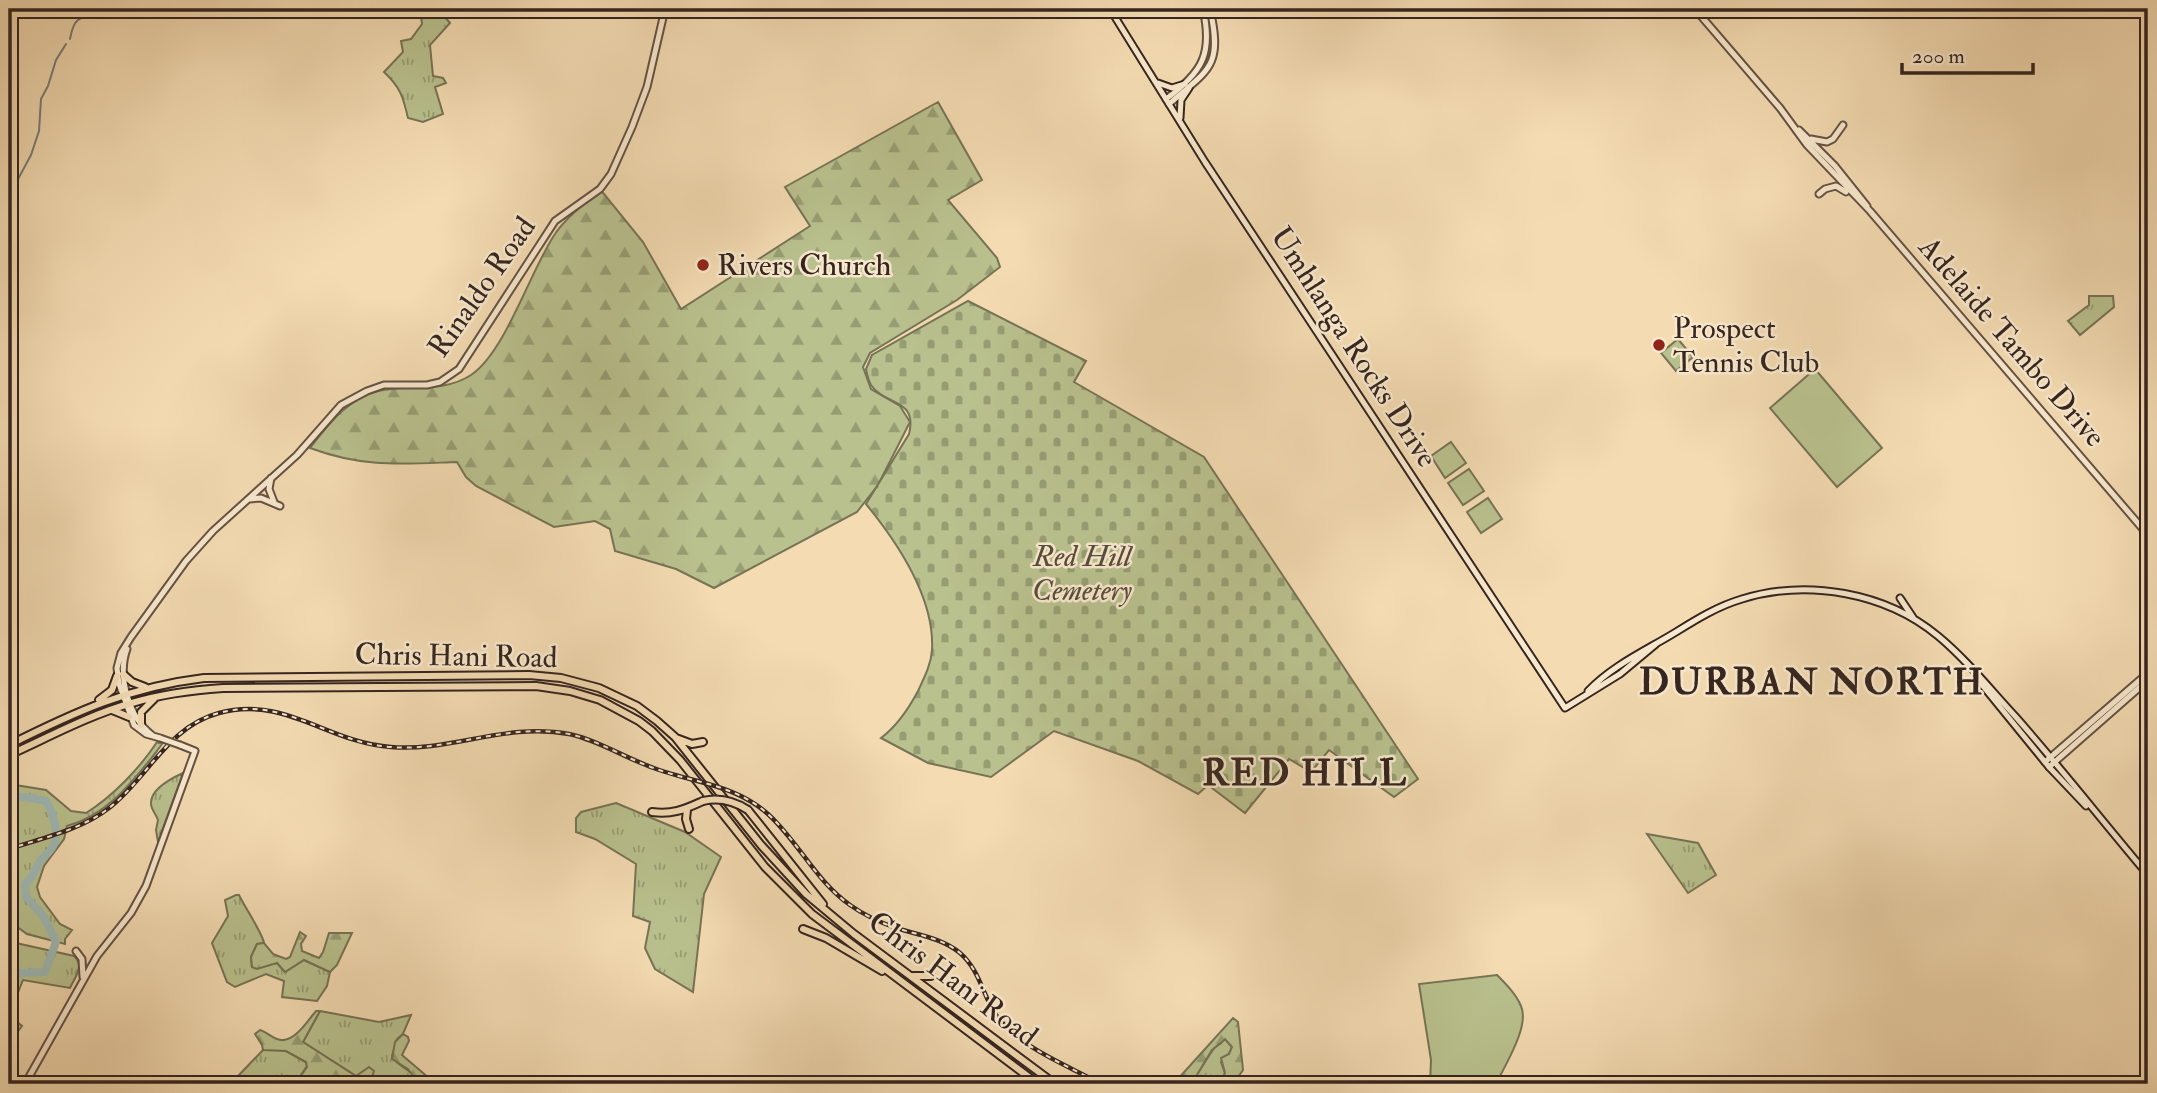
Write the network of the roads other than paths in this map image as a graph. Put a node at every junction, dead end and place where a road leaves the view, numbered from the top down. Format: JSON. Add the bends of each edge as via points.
{"nodes":[{"id":1,"x":665,"y":9,"type":"edge"},
{"id":2,"x":1110,"y":9,"type":"edge"},
{"id":3,"x":1203,"y":9,"type":"edge"},
{"id":4,"x":1210,"y":9,"type":"edge"},
{"id":5,"x":1695,"y":9,"type":"edge"},
{"id":6,"x":1156,"y":82,"type":"junction"},
{"id":7,"x":1189,"y":84,"type":"junction"},
{"id":8,"x":1167,"y":101,"type":"junction"},
{"id":9,"x":1180,"y":122,"type":"junction"},
{"id":10,"x":1792,"y":123,"type":"junction"},
{"id":11,"x":1843,"y":125,"type":"dead end"},
{"id":12,"x":1808,"y":138,"type":"junction"},
{"id":13,"x":1819,"y":194,"type":"dead end"},
{"id":14,"x":1857,"y":200,"type":"junction"},
{"id":15,"x":1870,"y":211,"type":"junction"},
{"id":16,"x":271,"y":478,"type":"junction"},
{"id":17,"x":248,"y":499,"type":"junction"},
{"id":18,"x":2148,"y":535,"type":"edge"},
{"id":19,"x":1900,"y":598,"type":"dead end"},
{"id":20,"x":1914,"y":619,"type":"junction"},
{"id":21,"x":1963,"y":660,"type":"junction"},
{"id":22,"x":2148,"y":673,"type":"edge"},
{"id":23,"x":120,"y":675,"type":"junction"},
{"id":24,"x":2148,"y":680,"type":"edge"},
{"id":25,"x":148,"y":688,"type":"junction"},
{"id":26,"x":125,"y":693,"type":"junction"},
{"id":27,"x":1556,"y":695,"type":"junction"},
{"id":28,"x":1583,"y":695,"type":"junction"},
{"id":29,"x":159,"y":696,"type":"junction"},
{"id":30,"x":128,"y":704,"type":"junction"},
{"id":31,"x":89,"y":707,"type":"junction"},
{"id":32,"x":111,"y":710,"type":"junction"},
{"id":33,"x":129,"y":717,"type":"junction"},
{"id":34,"x":141,"y":725,"type":"junction"},
{"id":35,"x":157,"y":737,"type":"junction"},
{"id":36,"x":675,"y":737,"type":"junction"},
{"id":37,"x":703,"y":742,"type":"dead end"},
{"id":38,"x":9,"y":745,"type":"edge"},
{"id":39,"x":9,"y":755,"type":"edge"},
{"id":40,"x":2053,"y":759,"type":"junction"},
{"id":41,"x":2047,"y":764,"type":"junction"},
{"id":42,"x":687,"y":810,"type":"junction"},
{"id":43,"x":652,"y":812,"type":"dead end"},
{"id":44,"x":2101,"y":820,"type":"junction"},
{"id":45,"x":690,"y":829,"type":"dead end"},
{"id":46,"x":2148,"y":875,"type":"edge"},
{"id":47,"x":831,"y":915,"type":"junction"},
{"id":48,"x":803,"y":929,"type":"dead end"},
{"id":49,"x":76,"y":951,"type":"dead end"},
{"id":50,"x":891,"y":974,"type":"junction"},
{"id":51,"x":911,"y":976,"type":"junction"},
{"id":52,"x":931,"y":976,"type":"dead end"},
{"id":53,"x":83,"y":980,"type":"junction"},
{"id":54,"x":25,"y":1084,"type":"edge"},
{"id":55,"x":1038,"y":1084,"type":"edge"},
{"id":56,"x":1055,"y":1084,"type":"edge"}],
"edges":[{"from":1,"to":16,"type":"street","name":"Rinaldo Road","via":[[647,87],[611,174],[604,186],[555,221],[465,362],[440,382],[383,386],[341,405]]},
{"from":2,"to":6,"type":"street","name":"Umhlanga Rocks Drive"},
{"from":3,"to":7,"type":"street","via":[[1207,47]]},
{"from":4,"to":7,"type":"street","via":[[1215,49],[1208,68]]},
{"from":5,"to":10,"type":"street","name":"Adelaide Tambo Drive"},
{"from":6,"to":7,"type":"street","via":[[1172,88]]},
{"from":6,"to":8,"type":"street","name":"Umhlanga Rocks Drive"},
{"from":7,"to":8,"type":"street"},
{"from":7,"to":9,"type":"street"},
{"from":8,"to":9,"type":"street","name":"Umhlanga Rocks Drive"},
{"from":9,"to":27,"type":"street","name":"Umhlanga Rocks Drive"},
{"from":10,"to":12,"type":"street","name":"Adelaide Tambo Drive"},
{"from":10,"to":14,"type":"street","name":"Adelaide Tambo Drive"},
{"from":11,"to":12,"type":"street","via":[[1827,142]]},
{"from":12,"to":15,"type":"street","name":"Adelaide Tambo Drive"},
{"from":13,"to":14,"type":"street","via":[[1836,186]]},
{"from":14,"to":15,"type":"street","name":"Adelaide Tambo Drive"},
{"from":15,"to":18,"type":"street","name":"Adelaide Tambo Drive"},
{"from":16,"to":17,"type":"street","name":"Rinaldo Road"},
{"from":16,"to":17,"type":"street","via":[[269,489],[277,504]]},
{"from":17,"to":23,"type":"street","name":"Rinaldo Road","via":[[193,552],[136,630]]},
{"from":19,"to":20,"type":"street"},
{"from":20,"to":21,"type":"street"},
{"from":20,"to":28,"type":"street","via":[[1847,594],[1808,590],[1741,599],[1615,667]]},
{"from":21,"to":40,"type":"street"},
{"from":21,"to":41,"type":"street"},
{"from":22,"to":40,"type":"street"},
{"from":23,"to":25,"type":"main road"},
{"from":23,"to":26,"type":"street","name":"Rinaldo Road"},
{"from":23,"to":31,"type":"main road","via":[[109,694]]},
{"from":24,"to":40,"type":"street"},
{"from":25,"to":26,"type":"main road","name":"Chris Hani Road"},
{"from":25,"to":36,"type":"main road","name":"Chris Hani Road","via":[[227,677],[545,676],[581,682],[621,698]]},
{"from":26,"to":30,"type":"street","name":"Rinaldo Road"},
{"from":26,"to":31,"type":"main road","name":"Chris Hani Road"},
{"from":27,"to":28,"type":"street","via":[[1567,700]]},
{"from":27,"to":28,"type":"street","name":"Umhlanga Rocks Drive","via":[[1565,708]]},
{"from":29,"to":30,"type":"main road","name":"Chris Hani Road"},
{"from":29,"to":34,"type":"main road","via":[[144,708]]},
{"from":29,"to":50,"type":"main road","name":"Chris Hani Road","via":[[223,688],[536,686],[593,698],[639,721],[659,738],[781,884]]},
{"from":30,"to":32,"type":"main road","name":"Chris Hani Road"},
{"from":30,"to":33,"type":"street"},
{"from":30,"to":34,"type":"street"},
{"from":31,"to":38,"type":"main road","name":"Chris Hani Road"},
{"from":32,"to":33,"type":"main road"},
{"from":32,"to":39,"type":"main road","name":"Chris Hani Road"},
{"from":33,"to":35,"type":"street","via":[[139,730]]},
{"from":34,"to":35,"type":"street"},
{"from":35,"to":53,"type":"street","bridge":true,"via":[[195,751],[146,886]]},
{"from":36,"to":37,"type":"main road","via":[[692,744]]},
{"from":36,"to":47,"type":"main road","name":"Chris Hani Road","via":[[777,864]]},
{"from":40,"to":41,"type":"street"},
{"from":40,"to":44,"type":"street"},
{"from":41,"to":44,"type":"street"},
{"from":42,"to":43,"type":"main road"},
{"from":42,"to":45,"type":"main road"},
{"from":42,"to":47,"type":"main road","bridge":true,"via":[[718,798],[748,810]]},
{"from":44,"to":46,"type":"street"},
{"from":47,"to":51,"type":"main road","name":"Chris Hani Road"},
{"from":48,"to":50,"type":"main road"},
{"from":49,"to":53,"type":"street","via":[[83,964]]},
{"from":50,"to":55,"type":"main road","name":"Chris Hani Road"},
{"from":51,"to":52,"type":"main road"},
{"from":51,"to":56,"type":"main road","name":"Chris Hani Road"},
{"from":53,"to":54,"type":"street"}]}
